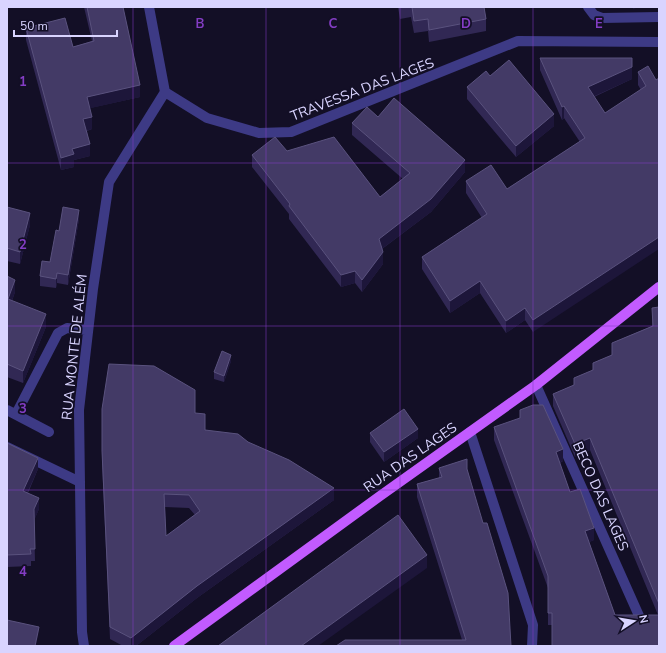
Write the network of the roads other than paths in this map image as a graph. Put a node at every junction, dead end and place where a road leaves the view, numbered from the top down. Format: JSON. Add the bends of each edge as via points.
{"nodes":[{"id":1,"x":148,"y":7,"type":"edge"},
{"id":2,"x":588,"y":7,"type":"edge"},
{"id":3,"x":659,"y":17,"type":"edge"},
{"id":4,"x":659,"y":42,"type":"edge"},
{"id":5,"x":165,"y":92,"type":"junction"},
{"id":6,"x":659,"y":287,"type":"edge"},
{"id":7,"x":88,"y":330,"type":"junction"},
{"id":8,"x":536,"y":385,"type":"junction"},
{"id":9,"x":11,"y":412,"type":"edge"},
{"id":10,"x":50,"y":432,"type":"dead end"},
{"id":11,"x":470,"y":432,"type":"junction"},
{"id":12,"x":7,"y":447,"type":"edge"},
{"id":13,"x":80,"y":482,"type":"junction"},
{"id":14,"x":640,"y":618,"type":"edge"},
{"id":15,"x":84,"y":646,"type":"edge"},
{"id":16,"x":174,"y":646,"type":"edge"},
{"id":17,"x":532,"y":646,"type":"edge"}],
"edges":[{"from":1,"to":5,"type":"street"},
{"from":2,"to":3,"type":"street","via":[[594,15],[602,18]]},
{"from":4,"to":5,"type":"street","name":"TRAVESSA DAS LAGES","via":[[518,42],[290,132],[259,133],[207,118]]},
{"from":5,"to":7,"type":"street","name":"RUA MONTE DE ALÉM","via":[[109,182]]},
{"from":6,"to":8,"type":"main road","name":"RUA DAS LAGES"},
{"from":7,"to":9,"type":"street","via":[[67,328],[58,333]]},
{"from":7,"to":13,"type":"street","name":"RUA MONTE DE ALÉM","via":[[79,410]]},
{"from":8,"to":11,"type":"main road","name":"RUA DAS LAGES"},
{"from":8,"to":14,"type":"street","name":"BECO DAS LAGES"},
{"from":9,"to":10,"type":"street"},
{"from":11,"to":16,"type":"main road","name":"RUA DAS LAGES"},
{"from":11,"to":17,"type":"street","via":[[532,625]]},
{"from":12,"to":13,"type":"street"},
{"from":13,"to":15,"type":"street","name":"RUA MONTE DE ALÉM"}]}
